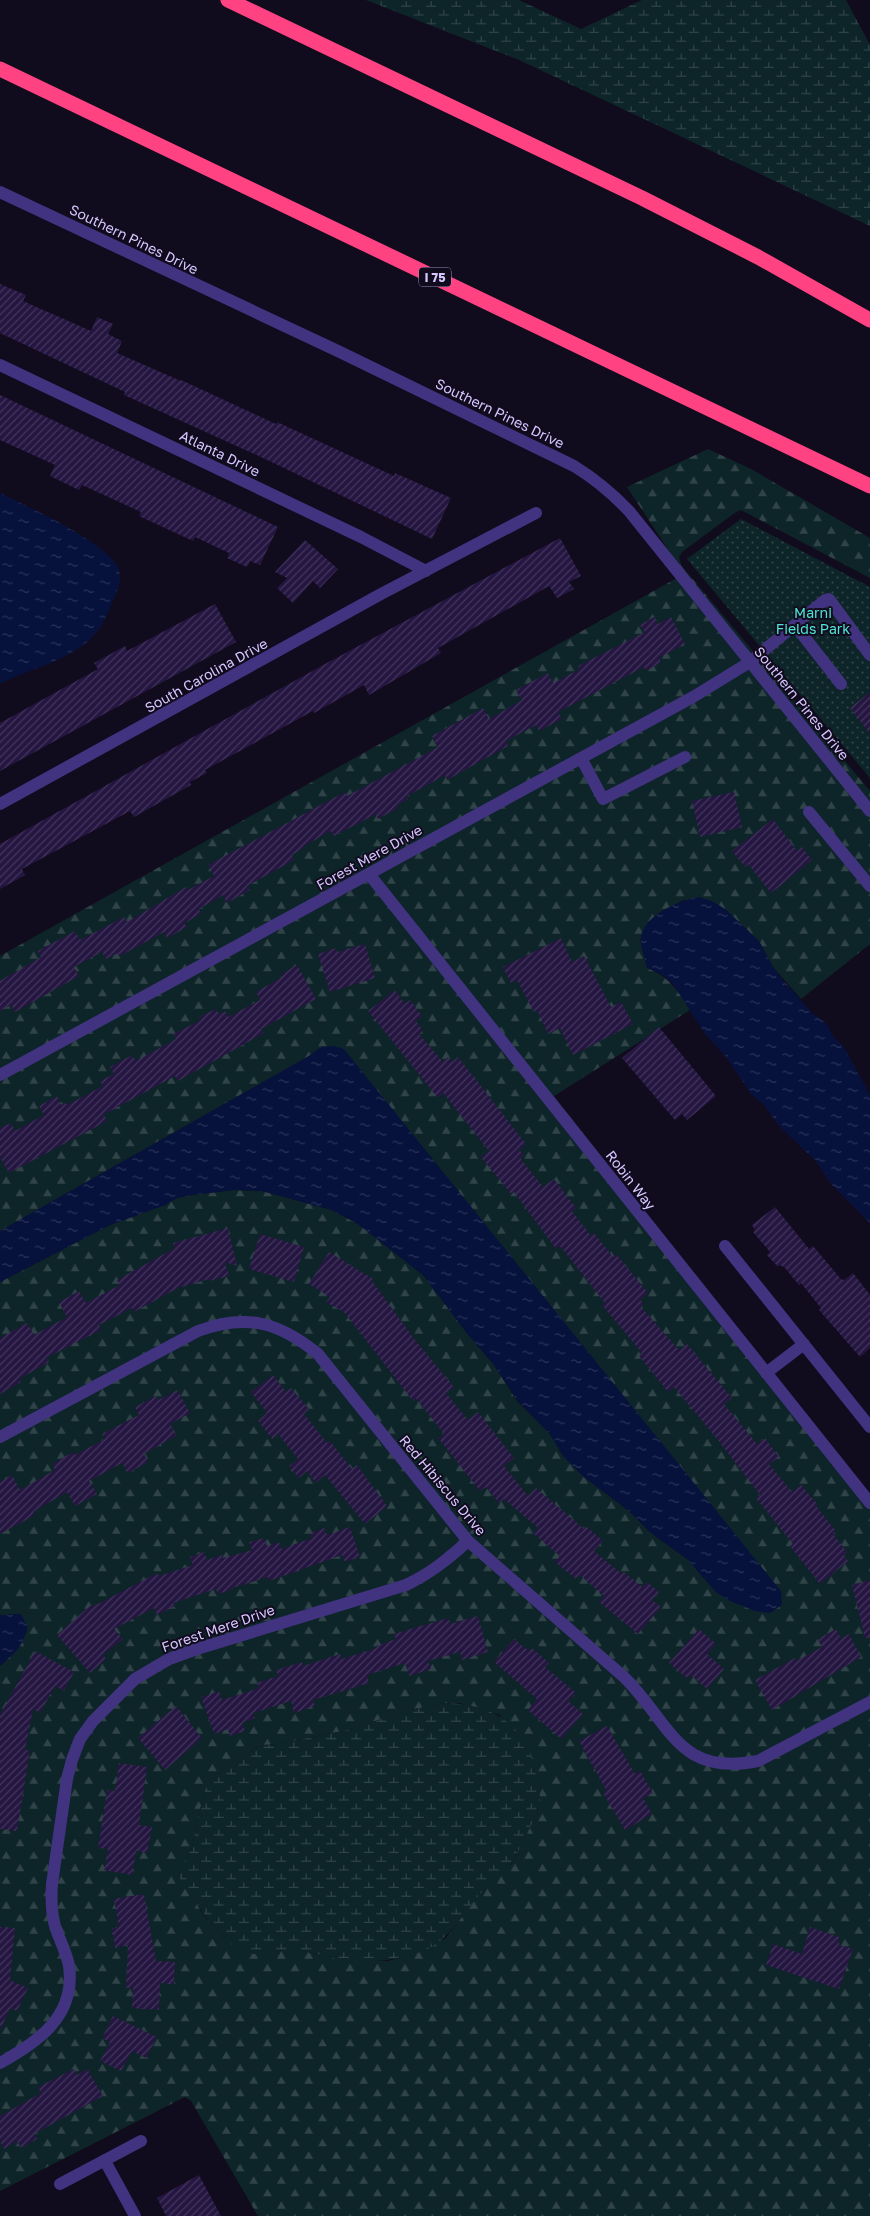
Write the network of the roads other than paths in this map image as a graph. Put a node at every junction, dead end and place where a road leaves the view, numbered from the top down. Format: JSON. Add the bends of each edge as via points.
{"nodes":[{"id":1,"x":228,"y":0,"type":"edge"},
{"id":2,"x":0,"y":69,"type":"edge"},
{"id":3,"x":0,"y":192,"type":"edge"},
{"id":4,"x":870,"y":320,"type":"edge"},
{"id":5,"x":0,"y":365,"type":"edge"},
{"id":6,"x":870,"y":486,"type":"edge"},
{"id":7,"x":536,"y":513,"type":"dead end"},
{"id":8,"x":426,"y":571,"type":"junction"},
{"id":9,"x":795,"y":625,"type":"junction"},
{"id":10,"x":870,"y":655,"type":"edge"},
{"id":11,"x":750,"y":662,"type":"junction"},
{"id":12,"x":841,"y":684,"type":"dead end"},
{"id":13,"x":685,"y":757,"type":"dead end"},
{"id":14,"x":581,"y":758,"type":"junction"},
{"id":15,"x":0,"y":804,"type":"edge"},
{"id":16,"x":870,"y":811,"type":"edge"},
{"id":17,"x":809,"y":812,"type":"dead end"},
{"id":18,"x":369,"y":874,"type":"junction"},
{"id":19,"x":870,"y":886,"type":"edge"},
{"id":20,"x":0,"y":1075,"type":"edge"},
{"id":21,"x":725,"y":1246,"type":"dead end"},
{"id":22,"x":804,"y":1344,"type":"junction"},
{"id":23,"x":766,"y":1373,"type":"junction"},
{"id":24,"x":870,"y":1427,"type":"edge"},
{"id":25,"x":0,"y":1437,"type":"edge"},
{"id":26,"x":870,"y":1504,"type":"edge"},
{"id":27,"x":468,"y":1541,"type":"junction"},
{"id":28,"x":870,"y":1702,"type":"edge"},
{"id":29,"x":0,"y":2063,"type":"edge"},
{"id":30,"x":141,"y":2141,"type":"dead end"},
{"id":31,"x":105,"y":2161,"type":"junction"},
{"id":32,"x":60,"y":2184,"type":"dead end"},
{"id":33,"x":135,"y":2216,"type":"edge"}],
"edges":[{"from":1,"to":4,"type":"highway","via":[[642,198],[758,257]]},
{"from":2,"to":6,"type":"highway","number":"I 75"},
{"from":3,"to":11,"type":"street","name":"Southern Pines Drive","via":[[340,352],[594,478],[629,511]]},
{"from":5,"to":8,"type":"street","name":"Atlanta Drive"},
{"from":7,"to":8,"type":"street"},
{"from":8,"to":15,"type":"street","name":"South Carolina Drive"},
{"from":9,"to":10,"type":"street","name":"Forest Mere Drive","via":[[828,599]]},
{"from":9,"to":11,"type":"street","name":"Forest Mere Drive"},
{"from":9,"to":12,"type":"street"},
{"from":11,"to":14,"type":"street","name":"Forest Mere Drive"},
{"from":11,"to":16,"type":"street","name":"Southern Pines Drive"},
{"from":13,"to":14,"type":"street","via":[[603,799]]},
{"from":14,"to":18,"type":"street","name":"Forest Mere Drive"},
{"from":17,"to":19,"type":"street"},
{"from":18,"to":20,"type":"street","name":"Forest Mere Drive"},
{"from":18,"to":23,"type":"street","name":"Robin Way"},
{"from":21,"to":22,"type":"street"},
{"from":22,"to":23,"type":"street"},
{"from":22,"to":24,"type":"street"},
{"from":23,"to":26,"type":"street","name":"Robin Way"},
{"from":25,"to":27,"type":"street","name":"Red Hibiscus Drive","via":[[198,1331],[238,1320],[261,1323],[284,1330],[318,1354]]},
{"from":27,"to":28,"type":"street","name":"Red Hibiscus Drive","via":[[624,1677],[641,1694],[679,1745],[697,1757],[719,1764],[758,1762]]},
{"from":27,"to":29,"type":"street","name":"Forest Mere Drive","via":[[442,1565],[406,1585],[169,1659],[136,1679],[92,1721],[72,1760],[50,1905],[69,1966],[67,1994],[51,2028]]},
{"from":30,"to":31,"type":"street"},
{"from":31,"to":32,"type":"street"},
{"from":31,"to":33,"type":"street"}]}
